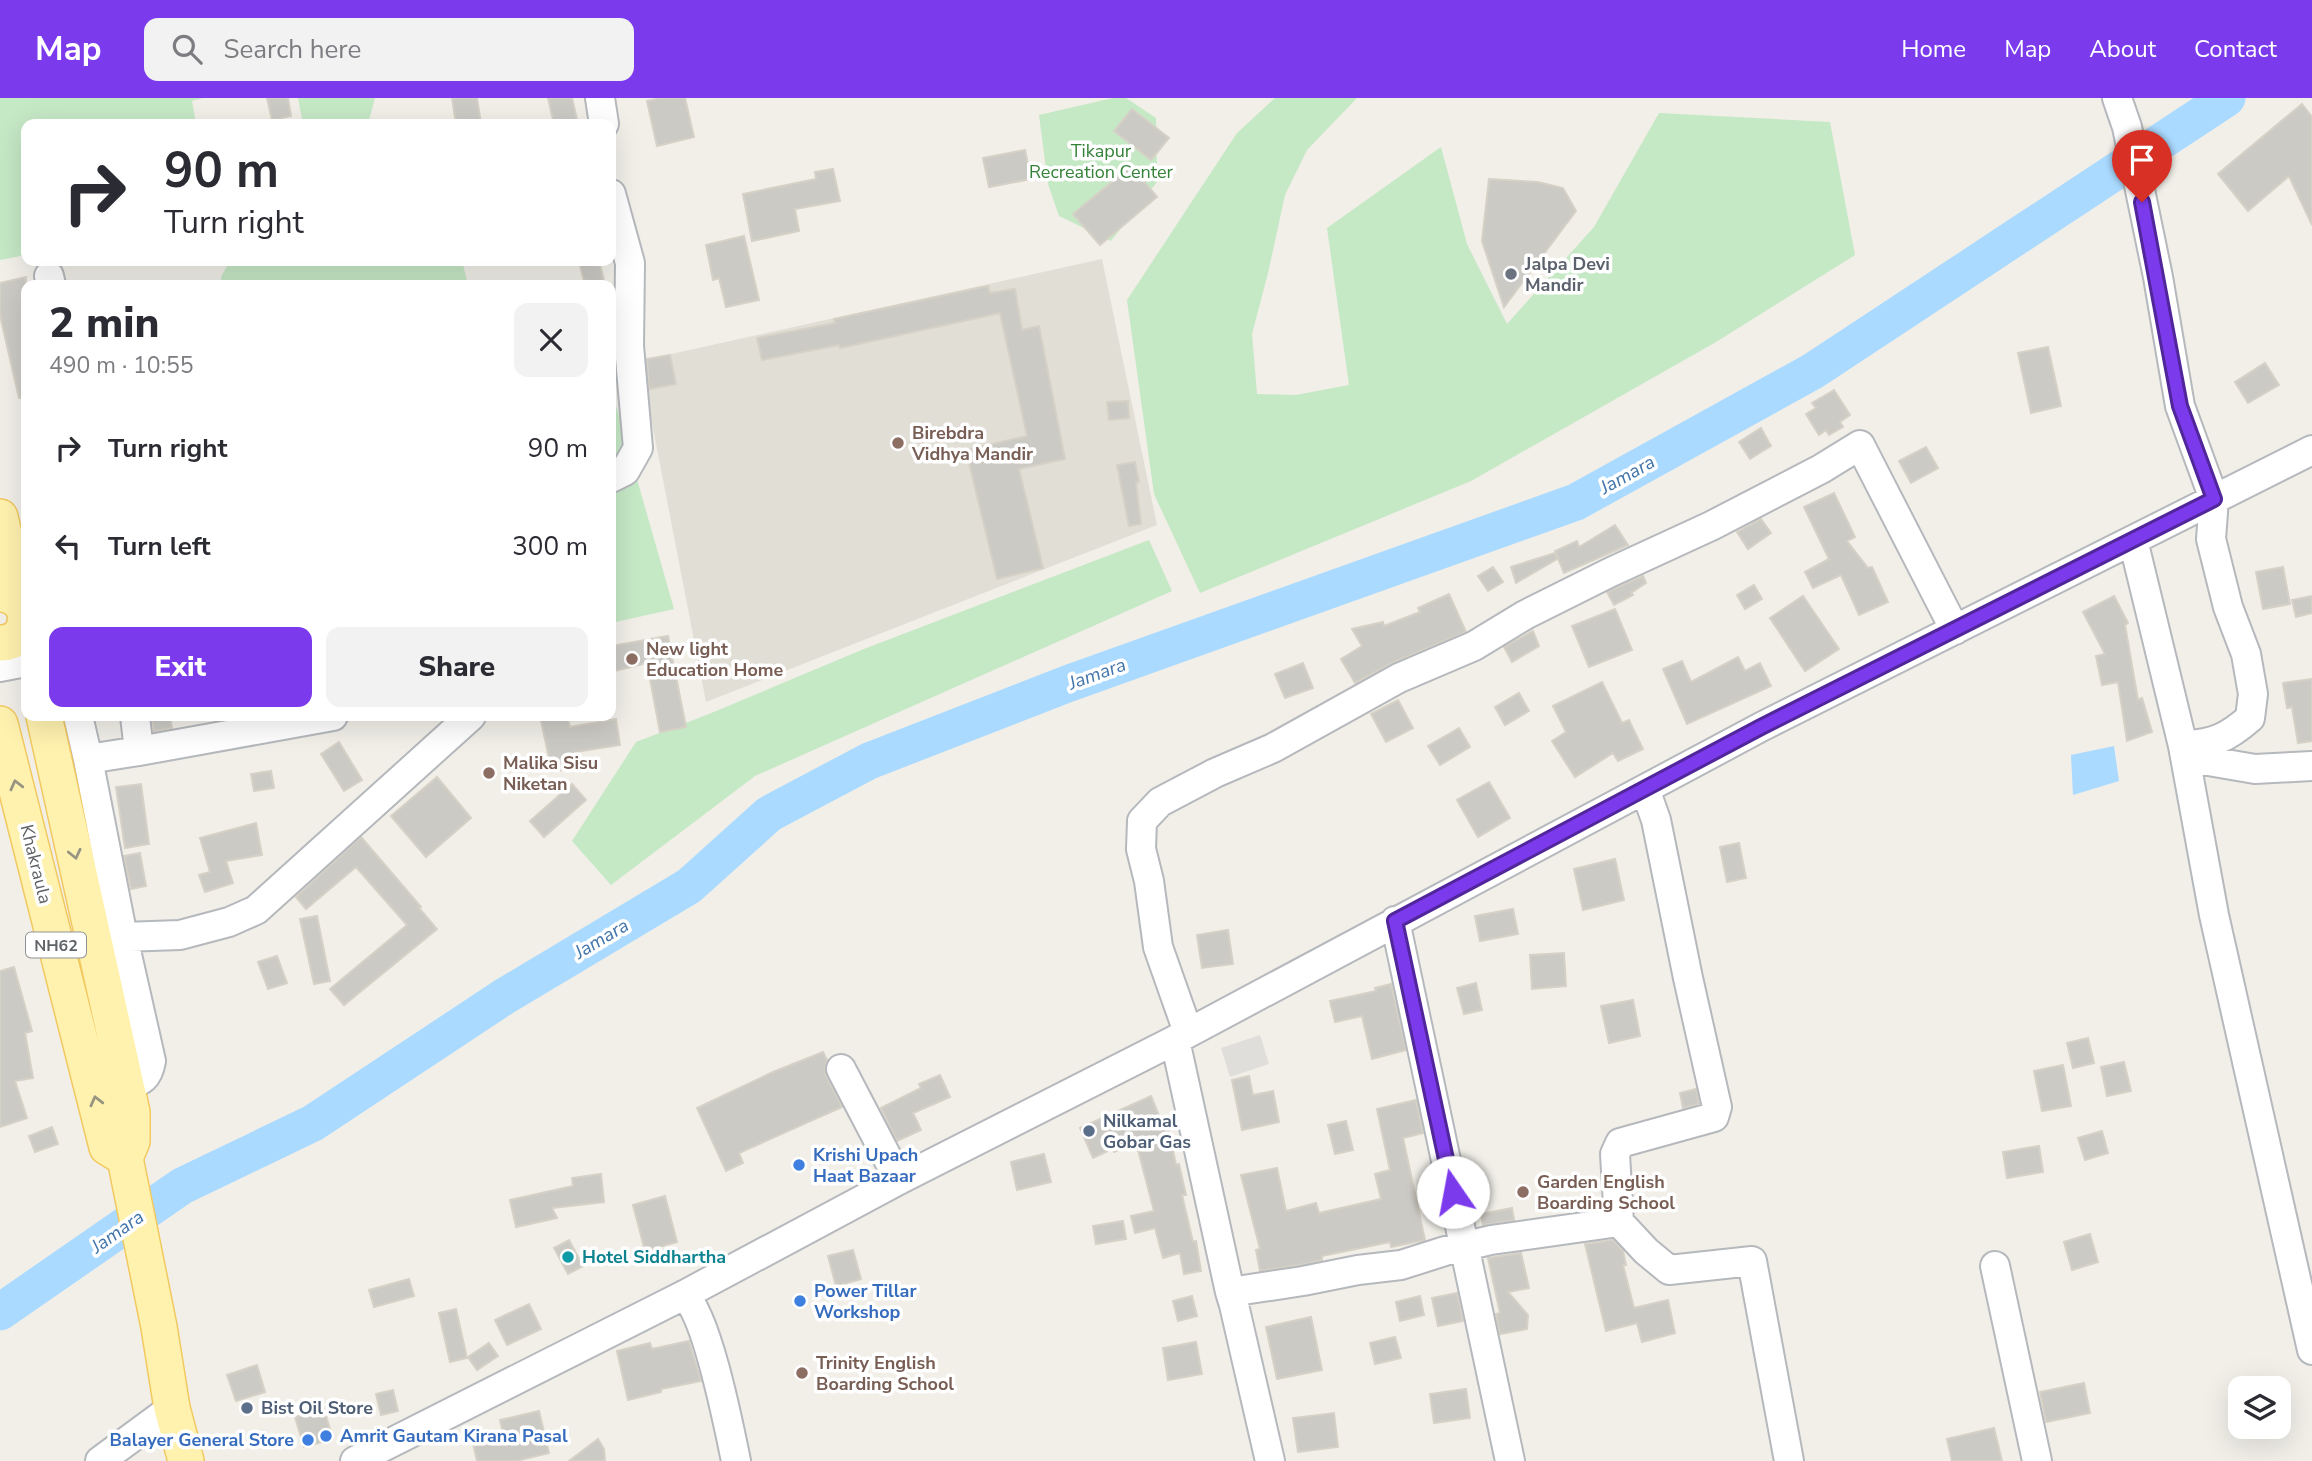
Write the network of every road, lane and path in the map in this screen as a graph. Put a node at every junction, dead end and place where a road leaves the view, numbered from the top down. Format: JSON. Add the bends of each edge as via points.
{"nodes":[{"id":1,"x":600,"y":98,"type":"edge"},
{"id":2,"x":2117,"y":98,"type":"edge"},
{"id":3,"x":603,"y":119,"type":"edge"},
{"id":4,"x":616,"y":212,"type":"edge"},
{"id":5,"x":2312,"y":450,"type":"edge"},
{"id":6,"x":616,"y":476,"type":"edge"},
{"id":7,"x":2214,"y":499,"type":"junction"},
{"id":8,"x":0,"y":517,"type":"edge"},
{"id":9,"x":2133,"y":540,"type":"junction"},
{"id":10,"x":17,"y":617,"type":"edge"},
{"id":11,"x":1955,"y":630,"type":"junction"},
{"id":12,"x":21,"y":663,"type":"edge"},
{"id":13,"x":0,"y":667,"type":"edge"},
{"id":14,"x":45,"y":721,"type":"edge"},
{"id":15,"x":80,"y":721,"type":"edge"},
{"id":16,"x":136,"y":721,"type":"edge"},
{"id":17,"x":305,"y":721,"type":"edge"},
{"id":18,"x":465,"y":721,"type":"edge"},
{"id":19,"x":0,"y":724,"type":"edge"},
{"id":20,"x":139,"y":751,"type":"junction"},
{"id":21,"x":2184,"y":752,"type":"junction"},
{"id":22,"x":88,"y":759,"type":"junction"},
{"id":23,"x":2312,"y":766,"type":"edge"},
{"id":24,"x":1645,"y":789,"type":"junction"},
{"id":25,"x":1395,"y":921,"type":"junction"},
{"id":26,"x":123,"y":937,"type":"junction"},
{"id":27,"x":1181,"y":1036,"type":"junction"},
{"id":28,"x":841,"y":1069,"type":"dead end"},
{"id":29,"x":126,"y":1087,"type":"junction"},
{"id":30,"x":126,"y":1165,"type":"junction"},
{"id":31,"x":899,"y":1180,"type":"junction"},
{"id":32,"x":1619,"y":1222,"type":"junction"},
{"id":33,"x":1465,"y":1245,"type":"junction"},
{"id":34,"x":1995,"y":1266,"type":"dead end"},
{"id":35,"x":1230,"y":1292,"type":"junction"},
{"id":36,"x":684,"y":1295,"type":"junction"},
{"id":37,"x":2312,"y":1350,"type":"edge"},
{"id":38,"x":172,"y":1408,"type":"junction"},
{"id":39,"x":396,"y":1451,"type":"edge"},
{"id":40,"x":100,"y":1461,"type":"edge"},
{"id":41,"x":186,"y":1461,"type":"edge"},
{"id":42,"x":355,"y":1461,"type":"edge"},
{"id":43,"x":736,"y":1461,"type":"edge"},
{"id":44,"x":1270,"y":1461,"type":"edge"},
{"id":45,"x":1510,"y":1461,"type":"edge"},
{"id":46,"x":1789,"y":1461,"type":"edge"},
{"id":47,"x":2037,"y":1461,"type":"edge"}],
"edges":[{"from":1,"to":3,"type":"street"},
{"from":2,"to":7,"type":"street","via":[[2158,277],[2180,406]]},
{"from":4,"to":6,"type":"street","via":[[630,263],[629,345],[638,448],[625,471]]},
{"from":5,"to":7,"type":"street"},
{"from":7,"to":9,"type":"street"},
{"from":7,"to":21,"type":"street","via":[[2211,539],[2228,607],[2246,654],[2253,694],[2250,718],[2234,732]]},
{"from":8,"to":10,"type":"main road"},
{"from":9,"to":11,"type":"street"},
{"from":9,"to":21,"type":"street"},
{"from":11,"to":24,"type":"street"},
{"from":11,"to":27,"type":"street","via":[[1860,445],[1711,526],[1215,773],[1160,802],[1142,821],[1141,849],[1158,947]]},
{"from":12,"to":13,"type":"street"},
{"from":14,"to":29,"type":"main road","number":"NH62","one_way":true},
{"from":15,"to":22,"type":"street"},
{"from":16,"to":20,"type":"street"},
{"from":17,"to":20,"type":"street"},
{"from":18,"to":26,"type":"street","via":[[256,910],[180,935]]},
{"from":30,"to":19,"type":"main road","name":"Khakraula","number":"NH62","one_way":true,"via":[[107,1147]]},
{"from":20,"to":22,"type":"street"},
{"from":21,"to":23,"type":"street","via":[[2255,769]]},
{"from":21,"to":37,"type":"street","via":[[2214,915]]},
{"from":22,"to":26,"type":"street"},
{"from":24,"to":25,"type":"street"},
{"from":24,"to":32,"type":"street","via":[[1656,820],[1717,1107],[1714,1117],[1620,1143],[1615,1154]]},
{"from":25,"to":27,"type":"street"},
{"from":25,"to":33,"type":"street"},
{"from":26,"to":29,"type":"street","via":[[150,1061],[149,1074]]},
{"from":27,"to":31,"type":"street"},
{"from":27,"to":35,"type":"street"},
{"from":28,"to":31,"type":"street"},
{"from":29,"to":30,"type":"main road","number":"NH62","via":[[132,1141]]},
{"from":30,"to":38,"type":"main road","number":"NH62"},
{"from":31,"to":36,"type":"street"},
{"from":32,"to":33,"type":"street"},
{"from":32,"to":46,"type":"street","via":[[1669,1270],[1752,1261]]},
{"from":33,"to":35,"type":"street","via":[[1401,1265]]},
{"from":33,"to":45,"type":"street"},
{"from":34,"to":47,"type":"street"},
{"from":35,"to":44,"type":"street"},
{"from":36,"to":39,"type":"street"},
{"from":36,"to":43,"type":"street","via":[[700,1322]]},
{"from":38,"to":40,"type":"street"},
{"from":38,"to":41,"type":"main road","number":"NH62"},
{"from":39,"to":42,"type":"street"}]}
